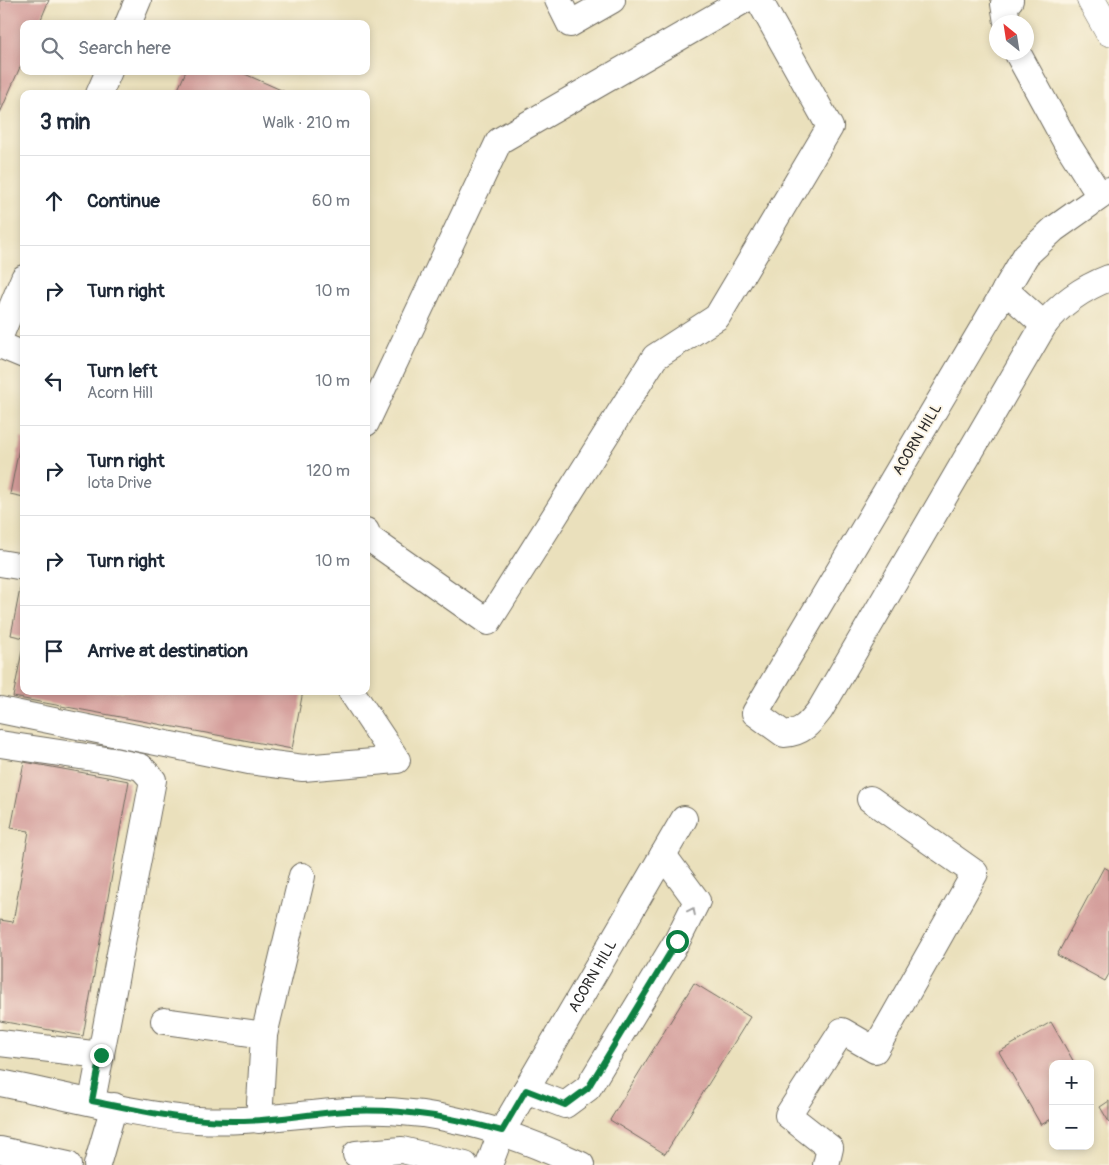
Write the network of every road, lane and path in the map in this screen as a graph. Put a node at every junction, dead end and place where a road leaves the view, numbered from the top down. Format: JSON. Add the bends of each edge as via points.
{"nodes":[{"id":1,"x":138,"y":0,"type":"edge"},
{"id":2,"x":558,"y":0,"type":"edge"},
{"id":3,"x":612,"y":0,"type":"edge"},
{"id":4,"x":744,"y":0,"type":"edge"},
{"id":5,"x":759,"y":0,"type":"edge"},
{"id":6,"x":1010,"y":0,"type":"edge"},
{"id":7,"x":1091,"y":0,"type":"edge"},
{"id":8,"x":1006,"y":15,"type":"edge"},
{"id":9,"x":130,"y":20,"type":"edge"},
{"id":10,"x":1109,"y":32,"type":"edge"},
{"id":11,"x":1022,"y":60,"type":"edge"},
{"id":12,"x":106,"y":75,"type":"edge"},
{"id":13,"x":101,"y":90,"type":"edge"},
{"id":14,"x":1104,"y":193,"type":"edge"},
{"id":15,"x":1109,"y":278,"type":"edge"},
{"id":16,"x":20,"y":288,"type":"edge"},
{"id":17,"x":1005,"y":290,"type":"junction"},
{"id":18,"x":1044,"y":325,"type":"junction"},
{"id":19,"x":0,"y":336,"type":"edge"},
{"id":20,"x":0,"y":345,"type":"edge"},
{"id":21,"x":20,"y":352,"type":"edge"},
{"id":22,"x":370,"y":415,"type":"edge"},
{"id":23,"x":370,"y":539,"type":"edge"},
{"id":24,"x":0,"y":563,"type":"edge"},
{"id":25,"x":20,"y":566,"type":"edge"},
{"id":26,"x":354,"y":695,"type":"edge"},
{"id":27,"x":0,"y":710,"type":"edge"},
{"id":28,"x":0,"y":744,"type":"edge"},
{"id":29,"x":870,"y":799,"type":"dead end"},
{"id":30,"x":684,"y":819,"type":"dead end"},
{"id":31,"x":663,"y":855,"type":"junction"},
{"id":32,"x":302,"y":876,"type":"dead end"},
{"id":33,"x":164,"y":1021,"type":"dead end"},
{"id":34,"x":264,"y":1035,"type":"junction"},
{"id":35,"x":4,"y":1044,"type":"edge"},
{"id":36,"x":101,"y":1055,"type":"junction"},
{"id":37,"x":0,"y":1078,"type":"edge"},
{"id":38,"x":0,"y":1083,"type":"edge"},
{"id":39,"x":526,"y":1090,"type":"junction"},
{"id":40,"x":103,"y":1104,"type":"junction"},
{"id":41,"x":364,"y":1111,"type":"junction"},
{"id":42,"x":259,"y":1120,"type":"junction"},
{"id":43,"x":502,"y":1131,"type":"junction"},
{"id":44,"x":0,"y":1150,"type":"edge"},
{"id":45,"x":355,"y":1159,"type":"edge"},
{"id":46,"x":68,"y":1165,"type":"edge"},
{"id":47,"x":97,"y":1165,"type":"edge"},
{"id":48,"x":466,"y":1165,"type":"edge"},
{"id":49,"x":489,"y":1165,"type":"edge"},
{"id":50,"x":582,"y":1165,"type":"edge"},
{"id":51,"x":826,"y":1165,"type":"edge"}],
"edges":[{"from":1,"to":9,"type":"street"},
{"from":2,"to":3,"type":"street","via":[[570,24]]},
{"from":4,"to":22,"type":"street","via":[[499,142]]},
{"from":5,"to":23,"type":"street","via":[[830,127],[717,317],[655,356],[488,622]]},
{"from":6,"to":8,"type":"street","via":[[1004,4]]},
{"from":7,"to":10,"type":"main road"},
{"from":11,"to":14,"type":"street","via":[[1066,142]]},
{"from":12,"to":13,"type":"street"},
{"from":14,"to":17,"type":"street","name":"ACORN HILL","via":[[1054,229],[1026,255]]},
{"from":15,"to":18,"type":"street","via":[[1073,296],[1056,309]]},
{"from":16,"to":19,"type":"street"},
{"from":17,"to":18,"type":"street"},
{"from":17,"to":18,"type":"street","name":"ACORN HILL","via":[[755,713],[784,734],[798,733],[820,710]]},
{"from":20,"to":21,"type":"street"},
{"from":24,"to":25,"type":"street"},
{"from":26,"to":27,"type":"street","via":[[397,760],[303,768],[249,761]]},
{"from":28,"to":36,"type":"street","via":[[113,760],[141,767],[153,780]]},
{"from":29,"to":51,"type":"street","via":[[975,873],[875,1050],[842,1031],[788,1115],[830,1148]]},
{"from":30,"to":31,"type":"street","name":"ACORN HILL"},
{"from":31,"to":39,"type":"street","name":"ACORN HILL"},
{"from":39,"to":31,"type":"street","one_way":true,"via":[[565,1105],[588,1088],[677,941],[697,901]]},
{"from":32,"to":34,"type":"street"},
{"from":33,"to":34,"type":"street"},
{"from":34,"to":42,"type":"street"},
{"from":35,"to":36,"type":"street"},
{"from":35,"to":37,"type":"street"},
{"from":36,"to":40,"type":"street"},
{"from":38,"to":40,"type":"street"},
{"from":39,"to":43,"type":"street","name":"ACORN HILL"},
{"from":40,"to":42,"type":"street","via":[[195,1120]]},
{"from":40,"to":47,"type":"street","via":[[106,1135]]},
{"from":41,"to":42,"type":"street"},
{"from":41,"to":43,"type":"street","via":[[436,1116]]},
{"from":41,"to":45,"type":"street"},
{"from":43,"to":49,"type":"street","name":"ACORN HILL"},
{"from":43,"to":50,"type":"street"},
{"from":44,"to":46,"type":"street"},
{"from":45,"to":48,"type":"street","via":[[402,1150]]}]}
